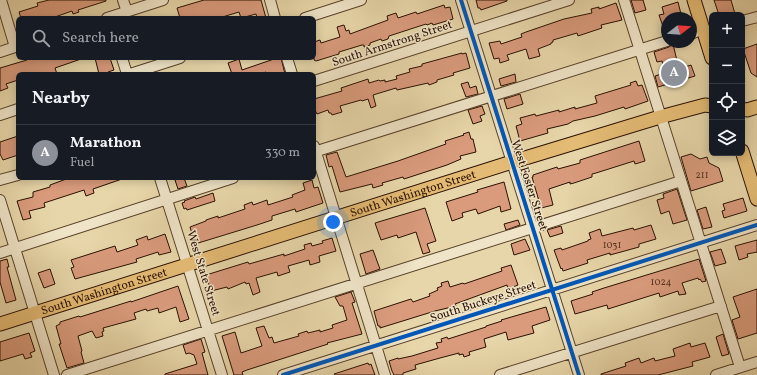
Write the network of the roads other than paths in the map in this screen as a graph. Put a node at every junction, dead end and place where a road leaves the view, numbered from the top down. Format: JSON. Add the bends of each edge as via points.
{"nodes":[{"id":1,"x":1,"y":0,"type":"edge"},
{"id":2,"x":123,"y":0,"type":"edge"},
{"id":3,"x":163,"y":0,"type":"edge"},
{"id":4,"x":270,"y":0,"type":"edge"},
{"id":5,"x":361,"y":0,"type":"edge"},
{"id":6,"x":461,"y":0,"type":"edge"},
{"id":7,"x":569,"y":0,"type":"edge"},
{"id":8,"x":624,"y":0,"type":"edge"},
{"id":9,"x":694,"y":0,"type":"edge"},
{"id":10,"x":127,"y":12,"type":"junction"},
{"id":11,"x":114,"y":16,"type":"edge"},
{"id":12,"x":274,"y":16,"type":"edge"},
{"id":13,"x":311,"y":16,"type":"edge"},
{"id":14,"x":757,"y":16,"type":"edge"},
{"id":15,"x":745,"y":20,"type":"edge"},
{"id":16,"x":471,"y":31,"type":"junction"},
{"id":17,"x":702,"y":32,"type":"edge"},
{"id":18,"x":661,"y":43,"type":"edge"},
{"id":19,"x":16,"y":46,"type":"edge"},
{"id":20,"x":640,"y":50,"type":"junction"},
{"id":21,"x":709,"y":50,"type":"edge"},
{"id":22,"x":0,"y":52,"type":"edge"},
{"id":23,"x":123,"y":60,"type":"edge"},
{"id":24,"x":174,"y":60,"type":"edge"},
{"id":25,"x":288,"y":60,"type":"edge"},
{"id":26,"x":126,"y":72,"type":"edge"},
{"id":27,"x":136,"y":72,"type":"edge"},
{"id":28,"x":291,"y":72,"type":"edge"},
{"id":29,"x":316,"y":80,"type":"edge"},
{"id":30,"x":491,"y":97,"type":"junction"},
{"id":31,"x":709,"y":106,"type":"edge"},
{"id":32,"x":757,"y":107,"type":"edge"},
{"id":33,"x":16,"y":110,"type":"edge"},
{"id":34,"x":745,"y":110,"type":"edge"},
{"id":35,"x":0,"y":115,"type":"edge"},
{"id":36,"x":660,"y":117,"type":"junction"},
{"id":37,"x":316,"y":150,"type":"edge"},
{"id":38,"x":316,"y":153,"type":"edge"},
{"id":39,"x":744,"y":156,"type":"edge"},
{"id":40,"x":512,"y":162,"type":"junction"},
{"id":41,"x":753,"y":173,"type":"edge"},
{"id":42,"x":16,"y":176,"type":"edge"},
{"id":43,"x":0,"y":180,"type":"edge"},
{"id":44,"x":161,"y":180,"type":"edge"},
{"id":45,"x":227,"y":180,"type":"edge"},
{"id":46,"x":681,"y":181,"type":"junction"},
{"id":47,"x":167,"y":199,"type":"junction"},
{"id":48,"x":757,"y":199,"type":"edge"},
{"id":49,"x":0,"y":200,"type":"edge"},
{"id":50,"x":336,"y":218,"type":"junction"},
{"id":51,"x":757,"y":225,"type":"edge"},
{"id":52,"x":533,"y":228,"type":"junction"},
{"id":53,"x":701,"y":243,"type":"junction"},
{"id":54,"x":15,"y":248,"type":"junction"},
{"id":55,"x":0,"y":253,"type":"edge"},
{"id":56,"x":188,"y":265,"type":"junction"},
{"id":57,"x":356,"y":283,"type":"junction"},
{"id":58,"x":553,"y":290,"type":"junction"},
{"id":59,"x":721,"y":306,"type":"junction"},
{"id":60,"x":36,"y":313,"type":"junction"},
{"id":61,"x":0,"y":324,"type":"edge"},
{"id":62,"x":208,"y":330,"type":"junction"},
{"id":63,"x":376,"y":346,"type":"junction"},
{"id":64,"x":572,"y":352,"type":"junction"},
{"id":65,"x":757,"y":362,"type":"edge"},
{"id":66,"x":740,"y":367,"type":"junction"},
{"id":67,"x":54,"y":375,"type":"edge"},
{"id":68,"x":67,"y":375,"type":"edge"},
{"id":69,"x":222,"y":375,"type":"edge"},
{"id":70,"x":283,"y":375,"type":"edge"},
{"id":71,"x":385,"y":375,"type":"edge"},
{"id":72,"x":500,"y":375,"type":"edge"},
{"id":73,"x":579,"y":375,"type":"edge"},
{"id":74,"x":716,"y":375,"type":"edge"}],
"edges":[{"from":1,"to":19,"type":"street"},
{"from":2,"to":10,"type":"street"},
{"from":3,"to":10,"type":"street"},
{"from":4,"to":12,"type":"street"},
{"from":5,"to":13,"type":"street"},
{"from":6,"to":16,"type":"street","name":"West Foster Street"},
{"from":7,"to":16,"type":"street","name":"South Armstrong Street"},
{"from":8,"to":20,"type":"street"},
{"from":9,"to":17,"type":"main road"},
{"from":10,"to":11,"type":"street"},
{"from":14,"to":15,"type":"street"},
{"from":16,"to":29,"type":"street","name":"South Armstrong Street"},
{"from":16,"to":30,"type":"street","name":"West Foster Street"},
{"from":17,"to":21,"type":"main road"},
{"from":18,"to":20,"type":"street"},
{"from":19,"to":22,"type":"street"},
{"from":20,"to":30,"type":"street"},
{"from":20,"to":36,"type":"street"},
{"from":23,"to":26,"type":"street"},
{"from":24,"to":27,"type":"street"},
{"from":25,"to":28,"type":"street"},
{"from":30,"to":37,"type":"street"},
{"from":30,"to":40,"type":"street","name":"West Foster Street"},
{"from":31,"to":36,"type":"main road","name":"South Washington Street"},
{"from":32,"to":34,"type":"main road"},
{"from":33,"to":35,"type":"street"},
{"from":36,"to":40,"type":"main road","name":"South Washington Street"},
{"from":36,"to":46,"type":"street"},
{"from":38,"to":50,"type":"street"},
{"from":39,"to":41,"type":"main road"},
{"from":40,"to":50,"type":"main road","name":"South Washington Street"},
{"from":40,"to":52,"type":"street","name":"West Foster Street"},
{"from":41,"to":48,"type":"main road"},
{"from":42,"to":43,"type":"street"},
{"from":44,"to":47,"type":"street","name":"West State Street"},
{"from":45,"to":47,"type":"street"},
{"from":46,"to":52,"type":"street"},
{"from":46,"to":53,"type":"street"},
{"from":47,"to":54,"type":"street"},
{"from":47,"to":56,"type":"street","name":"West State Street"},
{"from":49,"to":54,"type":"street"},
{"from":50,"to":56,"type":"main road","name":"South Washington Street"},
{"from":50,"to":57,"type":"street"},
{"from":51,"to":53,"type":"street","name":"South Buckeye Street"},
{"from":52,"to":57,"type":"street"},
{"from":52,"to":58,"type":"street","name":"West Foster Street"},
{"from":53,"to":58,"type":"street","name":"South Buckeye Street"},
{"from":53,"to":59,"type":"street"},
{"from":54,"to":55,"type":"street"},
{"from":54,"to":60,"type":"street"},
{"from":56,"to":60,"type":"main road","name":"South Washington Street"},
{"from":56,"to":62,"type":"street","name":"West State Street"},
{"from":57,"to":62,"type":"street"},
{"from":57,"to":63,"type":"street"},
{"from":58,"to":63,"type":"street","name":"South Buckeye Street"},
{"from":58,"to":64,"type":"street","name":"West Foster Street"},
{"from":59,"to":64,"type":"street"},
{"from":59,"to":66,"type":"street"},
{"from":60,"to":61,"type":"main road","name":"South Washington Street"},
{"from":60,"to":67,"type":"street"},
{"from":62,"to":68,"type":"street"},
{"from":62,"to":69,"type":"street","name":"West State Street"},
{"from":63,"to":70,"type":"street","name":"South Buckeye Street"},
{"from":63,"to":71,"type":"street"},
{"from":64,"to":72,"type":"street"},
{"from":64,"to":73,"type":"street","name":"West Foster Street"},
{"from":65,"to":66,"type":"street"},
{"from":66,"to":74,"type":"street"}]}
